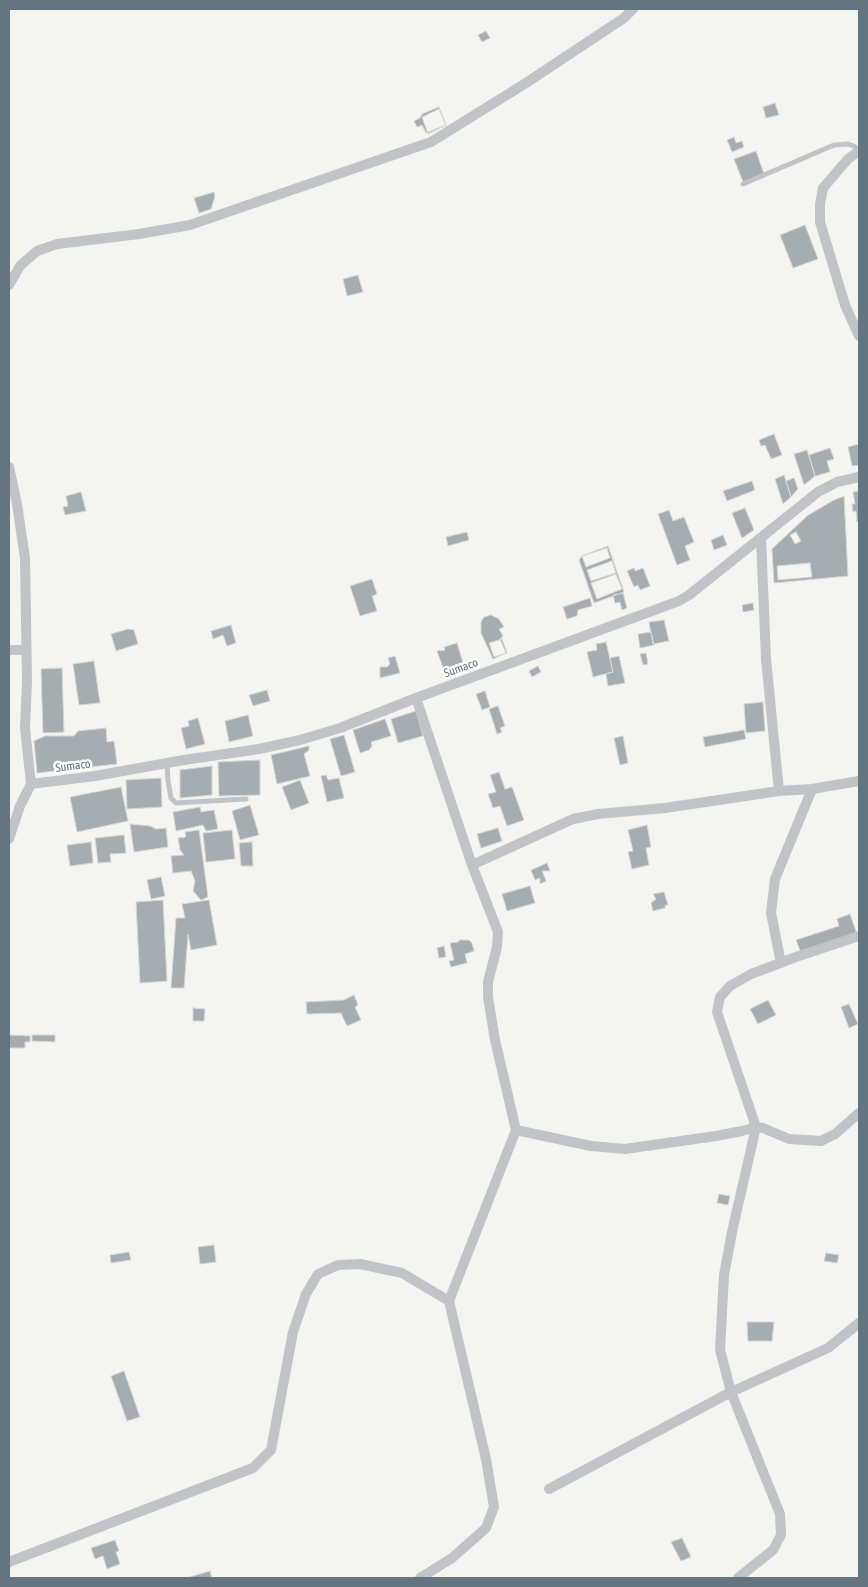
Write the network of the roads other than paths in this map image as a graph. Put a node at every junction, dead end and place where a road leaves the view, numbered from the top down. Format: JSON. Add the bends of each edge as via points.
{"nodes":[{"id":1,"x":633,"y":9,"type":"edge"},
{"id":2,"x":859,"y":151,"type":"edge"},
{"id":3,"x":742,"y":184,"type":"dead end"},
{"id":4,"x":9,"y":286,"type":"edge"},
{"id":5,"x":859,"y":336,"type":"edge"},
{"id":6,"x":9,"y":467,"type":"edge"},
{"id":7,"x":859,"y":477,"type":"edge"},
{"id":8,"x":761,"y":538,"type":"junction"},
{"id":9,"x":9,"y":650,"type":"edge"},
{"id":10,"x":26,"y":650,"type":"junction"},
{"id":11,"x":416,"y":698,"type":"junction"},
{"id":12,"x":167,"y":763,"type":"junction"},
{"id":13,"x":859,"y":782,"type":"edge"},
{"id":14,"x":31,"y":784,"type":"junction"},
{"id":15,"x":812,"y":789,"type":"junction"},
{"id":16,"x":779,"y":791,"type":"junction"},
{"id":17,"x":246,"y":799,"type":"dead end"},
{"id":18,"x":9,"y":839,"type":"edge"},
{"id":19,"x":472,"y":865,"type":"junction"},
{"id":20,"x":859,"y":936,"type":"edge"},
{"id":21,"x":781,"y":963,"type":"junction"},
{"id":22,"x":859,"y":1113,"type":"edge"},
{"id":23,"x":756,"y":1126,"type":"junction"},
{"id":24,"x":516,"y":1130,"type":"junction"},
{"id":25,"x":449,"y":1301,"type":"junction"},
{"id":26,"x":859,"y":1323,"type":"edge"},
{"id":27,"x":731,"y":1392,"type":"junction"},
{"id":28,"x":549,"y":1488,"type":"dead end"},
{"id":29,"x":9,"y":1562,"type":"edge"},
{"id":30,"x":420,"y":1578,"type":"edge"},
{"id":31,"x":738,"y":1578,"type":"edge"}],
"edges":[{"from":1,"to":4,"type":"street","via":[[526,83],[430,142],[190,225],[57,244],[37,251],[20,266]]},
{"from":2,"to":3,"type":"lane","via":[[848,144],[834,145]]},
{"from":2,"to":5,"type":"street","via":[[823,188],[820,204],[820,222],[845,305]]},
{"from":6,"to":10,"type":"street","via":[[25,558]]},
{"from":7,"to":8,"type":"street","name":"Sumaco","via":[[837,482],[818,492]]},
{"from":8,"to":11,"type":"street","name":"Sumaco","via":[[679,601]]},
{"from":8,"to":16,"type":"street","via":[[766,659]]},
{"from":9,"to":10,"type":"street"},
{"from":10,"to":14,"type":"street","via":[[25,728]]},
{"from":11,"to":12,"type":"street","name":"Sumaco","via":[[300,740]]},
{"from":11,"to":19,"type":"street"},
{"from":12,"to":14,"type":"street","name":"Sumaco"},
{"from":12,"to":17,"type":"lane","via":[[171,798],[176,803]]},
{"from":13,"to":15,"type":"street"},
{"from":14,"to":18,"type":"street"},
{"from":15,"to":16,"type":"street"},
{"from":15,"to":21,"type":"street","via":[[775,879],[771,913]]},
{"from":16,"to":19,"type":"street","via":[[573,819]]},
{"from":19,"to":24,"type":"street","via":[[498,932],[488,998]]},
{"from":20,"to":21,"type":"street"},
{"from":21,"to":23,"type":"street","via":[[730,986],[720,997],[716,1012]]},
{"from":22,"to":23,"type":"street","via":[[835,1134],[820,1141],[789,1139]]},
{"from":23,"to":24,"type":"street","via":[[716,1136],[625,1149],[591,1146]]},
{"from":23,"to":27,"type":"street","via":[[724,1275],[720,1350]]},
{"from":24,"to":25,"type":"street"},
{"from":25,"to":29,"type":"street","via":[[402,1273],[360,1264],[338,1264],[318,1274],[306,1294],[293,1332],[271,1450],[253,1468]]},
{"from":25,"to":30,"type":"street","via":[[494,1507],[486,1528],[452,1558]]},
{"from":26,"to":27,"type":"street","via":[[828,1348]]},
{"from":27,"to":28,"type":"street"},
{"from":27,"to":31,"type":"street","via":[[780,1514],[781,1535],[773,1550]]}]}
